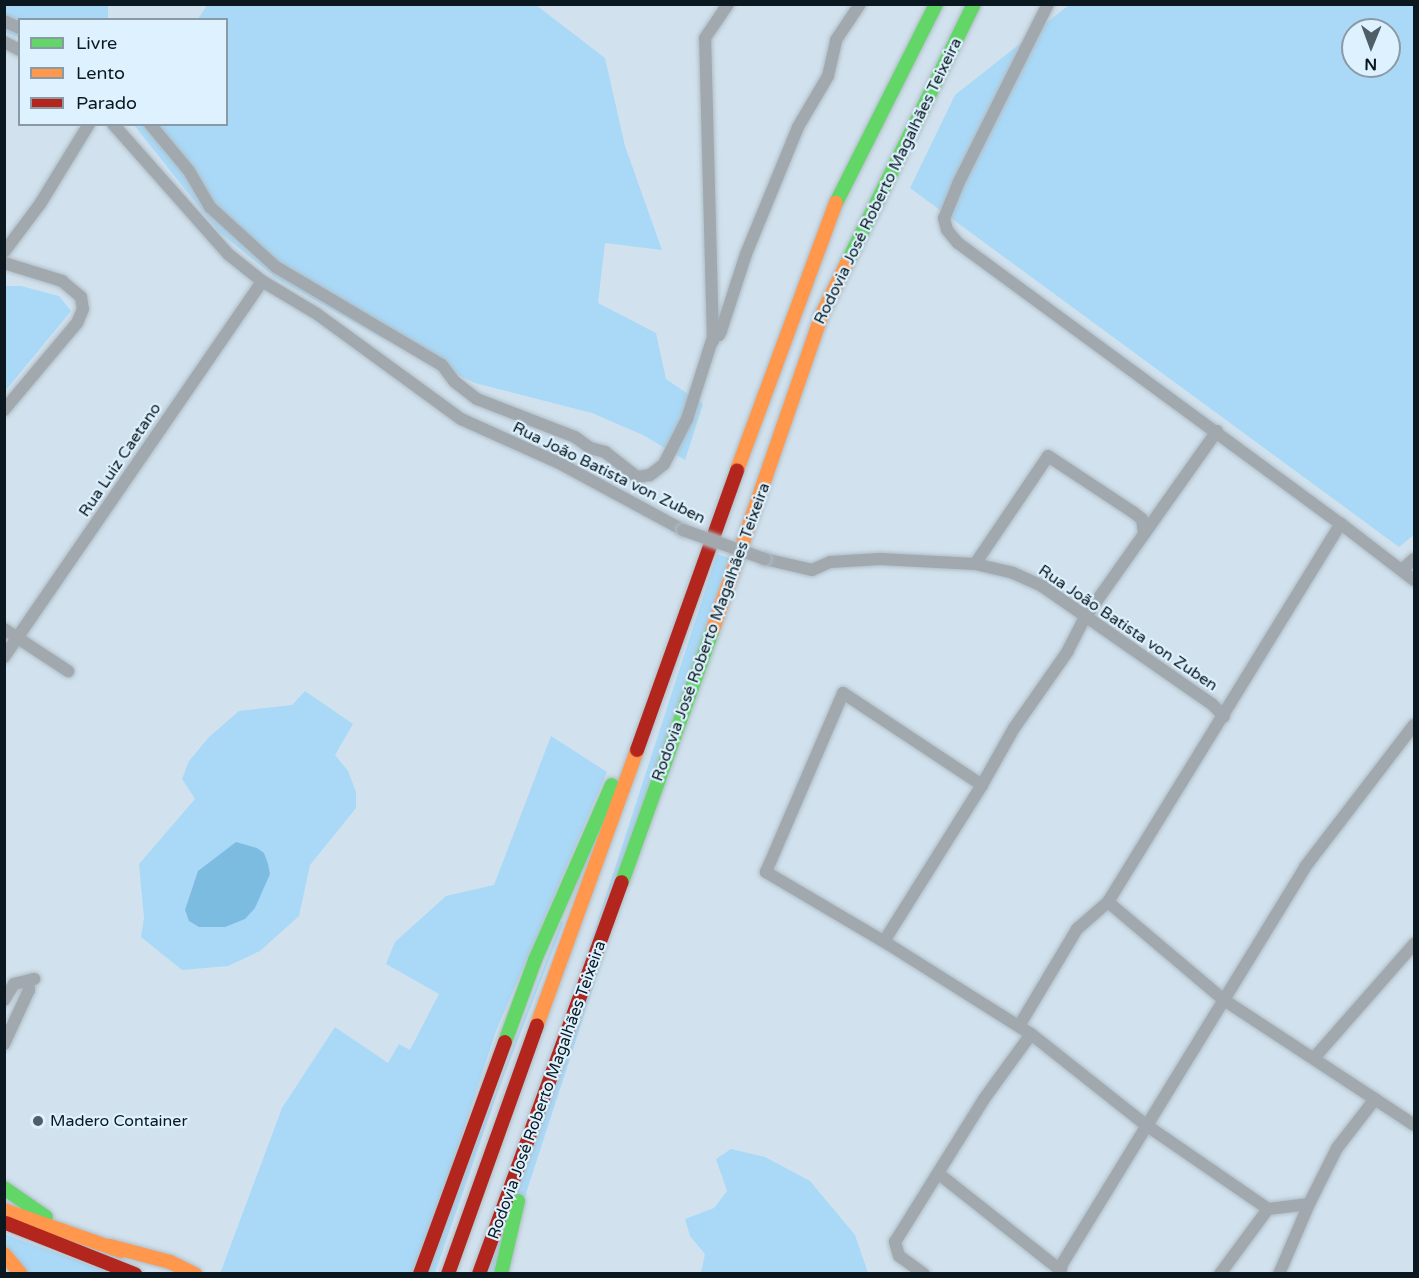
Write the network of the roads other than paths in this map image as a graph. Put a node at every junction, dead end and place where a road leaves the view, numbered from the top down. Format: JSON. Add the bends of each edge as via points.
{"nodes":[{"id":1,"x":728,"y":4,"type":"edge"},
{"id":2,"x":860,"y":4,"type":"edge"},
{"id":3,"x":936,"y":4,"type":"edge"},
{"id":4,"x":974,"y":4,"type":"edge"},
{"id":5,"x":1048,"y":4,"type":"edge"},
{"id":6,"x":4,"y":21,"type":"edge"},
{"id":7,"x":18,"y":27,"type":"edge"},
{"id":8,"x":4,"y":42,"type":"edge"},
{"id":9,"x":18,"y":49,"type":"edge"},
{"id":10,"x":88,"y":126,"type":"edge"},
{"id":11,"x":115,"y":126,"type":"edge"},
{"id":12,"x":152,"y":126,"type":"edge"},
{"id":13,"x":4,"y":252,"type":"edge"},
{"id":14,"x":4,"y":263,"type":"edge"},
{"id":15,"x":262,"y":281,"type":"junction"},
{"id":16,"x":713,"y":346,"type":"junction"},
{"id":17,"x":4,"y":410,"type":"edge"},
{"id":18,"x":1217,"y":431,"type":"junction"},
{"id":19,"x":1341,"y":524,"type":"junction"},
{"id":20,"x":1144,"y":533,"type":"junction"},
{"id":21,"x":1414,"y":559,"type":"edge"},
{"id":22,"x":975,"y":564,"type":"junction"},
{"id":23,"x":1402,"y":570,"type":"junction"},
{"id":24,"x":1414,"y":580,"type":"edge"},
{"id":25,"x":1084,"y":619,"type":"junction"},
{"id":26,"x":4,"y":629,"type":"edge"},
{"id":27,"x":17,"y":639,"type":"junction"},
{"id":28,"x":678,"y":640,"type":"junction"},
{"id":29,"x":4,"y":657,"type":"edge"},
{"id":30,"x":68,"y":671,"type":"dead end"},
{"id":31,"x":1224,"y":717,"type":"junction"},
{"id":32,"x":1414,"y":725,"type":"edge"},
{"id":33,"x":982,"y":785,"type":"junction"},
{"id":34,"x":1108,"y":902,"type":"junction"},
{"id":35,"x":888,"y":944,"type":"junction"},
{"id":36,"x":1414,"y":944,"type":"edge"},
{"id":37,"x":4,"y":1000,"type":"edge"},
{"id":38,"x":1224,"y":1000,"type":"junction"},
{"id":39,"x":571,"y":1020,"type":"junction"},
{"id":40,"x":1019,"y":1026,"type":"junction"},
{"id":41,"x":1031,"y":1034,"type":"junction"},
{"id":42,"x":4,"y":1044,"type":"edge"},
{"id":43,"x":1314,"y":1058,"type":"junction"},
{"id":44,"x":1375,"y":1099,"type":"junction"},
{"id":45,"x":1146,"y":1125,"type":"junction"},
{"id":46,"x":1414,"y":1125,"type":"edge"},
{"id":47,"x":939,"y":1174,"type":"junction"},
{"id":48,"x":4,"y":1188,"type":"edge"},
{"id":49,"x":1309,"y":1204,"type":"junction"},
{"id":50,"x":1268,"y":1209,"type":"junction"},
{"id":51,"x":4,"y":1210,"type":"edge"},
{"id":52,"x":4,"y":1222,"type":"edge"},
{"id":53,"x":73,"y":1233,"type":"junction"},
{"id":54,"x":110,"y":1246,"type":"junction"},
{"id":55,"x":4,"y":1254,"type":"edge"},
{"id":56,"x":1060,"y":1272,"type":"edge"},
{"id":57,"x":21,"y":1274,"type":"edge"},
{"id":58,"x":135,"y":1274,"type":"edge"},
{"id":59,"x":175,"y":1274,"type":"edge"},
{"id":60,"x":195,"y":1274,"type":"edge"},
{"id":61,"x":420,"y":1274,"type":"edge"},
{"id":62,"x":448,"y":1274,"type":"edge"},
{"id":63,"x":479,"y":1274,"type":"edge"},
{"id":64,"x":501,"y":1274,"type":"edge"},
{"id":65,"x":924,"y":1274,"type":"edge"},
{"id":66,"x":1220,"y":1274,"type":"edge"},
{"id":67,"x":1279,"y":1274,"type":"edge"}],
"edges":[{"from":1,"to":16,"type":"street","via":[[705,39]]},
{"from":2,"to":16,"type":"street","via":[[836,40],[828,76],[798,127],[746,254],[721,331],[714,334]]},
{"from":3,"to":28,"type":"main road","name":"Rodovia José Roberto Magalhães Teixeira","via":[[842,189],[799,298]]},
{"from":4,"to":39,"type":"main road","name":"Rodovia José Roberto Magalhães Teixeira","via":[[822,314],[748,534]]},
{"from":5,"to":18,"type":"street","via":[[981,135],[947,208],[945,225],[958,243]]},
{"from":6,"to":7,"type":"street"},
{"from":8,"to":9,"type":"street"},
{"from":10,"to":13,"type":"street","via":[[40,204]]},
{"from":11,"to":15,"type":"street","name":"Rua João Batista von Zuben","via":[[228,254]]},
{"from":12,"to":16,"type":"street","via":[[189,171],[210,207],[276,267],[442,365],[455,382],[477,399],[575,437],[637,477],[650,475],[664,464],[677,443]]},
{"from":14,"to":17,"type":"street","via":[[62,280],[81,297],[83,309],[77,323]]},
{"from":15,"to":22,"type":"street","name":"Rua João Batista von Zuben","bridge":true,"via":[[317,314],[461,419],[559,463],[683,530],[765,559],[812,570],[849,559]]},
{"from":15,"to":27,"type":"street","name":"Rua Luiz Caetano"},
{"from":18,"to":19,"type":"street"},
{"from":18,"to":20,"type":"street"},
{"from":19,"to":23,"type":"street"},
{"from":19,"to":31,"type":"street"},
{"from":20,"to":22,"type":"street","via":[[1142,519],[1048,456]]},
{"from":20,"to":25,"type":"street"},
{"from":21,"to":23,"type":"street"},
{"from":22,"to":25,"type":"street","name":"Rua João Batista von Zuben","via":[[1042,586]]},
{"from":23,"to":24,"type":"street"},
{"from":25,"to":31,"type":"street","name":"Rua João Batista von Zuben","via":[[1170,675]]},
{"from":25,"to":33,"type":"street","via":[[1068,651],[1014,728]]},
{"from":26,"to":27,"type":"street"},
{"from":27,"to":29,"type":"street","name":"Rua Luiz Caetano"},
{"from":27,"to":30,"type":"street"},
{"from":28,"to":61,"type":"main road","via":[[535,960]]},
{"from":28,"to":62,"type":"main road","name":"Rodovia José Roberto Magalhães Teixeira"},
{"from":31,"to":34,"type":"street"},
{"from":32,"to":38,"type":"street","via":[[1305,867]]},
{"from":33,"to":35,"type":"street","via":[[888,932]]},
{"from":33,"to":35,"type":"street","via":[[843,693],[766,872]]},
{"from":34,"to":38,"type":"street"},
{"from":34,"to":40,"type":"street","via":[[1077,929]]},
{"from":35,"to":40,"type":"street"},
{"from":36,"to":43,"type":"street"},
{"from":37,"to":42,"type":"street","via":[[14,984],[31,980]]},
{"from":38,"to":43,"type":"street"},
{"from":38,"to":45,"type":"street"},
{"from":39,"to":63,"type":"main road","name":"Rodovia José Roberto Magalhães Teixeira"},
{"from":39,"to":64,"type":"main road"},
{"from":40,"to":41,"type":"street"},
{"from":41,"to":45,"type":"street"},
{"from":41,"to":47,"type":"street","via":[[984,1099]]},
{"from":43,"to":44,"type":"street"},
{"from":44,"to":46,"type":"street"},
{"from":44,"to":49,"type":"street","via":[[1337,1148]]},
{"from":45,"to":50,"type":"street"},
{"from":45,"to":56,"type":"street"},
{"from":47,"to":56,"type":"street"},
{"from":47,"to":65,"type":"street","via":[[895,1242],[899,1256]]},
{"from":48,"to":53,"type":"main road"},
{"from":49,"to":50,"type":"street"},
{"from":49,"to":67,"type":"street"},
{"from":50,"to":66,"type":"street"},
{"from":51,"to":53,"type":"main road"},
{"from":52,"to":58,"type":"main road"},
{"from":53,"to":54,"type":"main road"},
{"from":54,"to":59,"type":"main road"},
{"from":54,"to":60,"type":"main road","via":[[170,1262]]},
{"from":55,"to":57,"type":"main road"}]}
